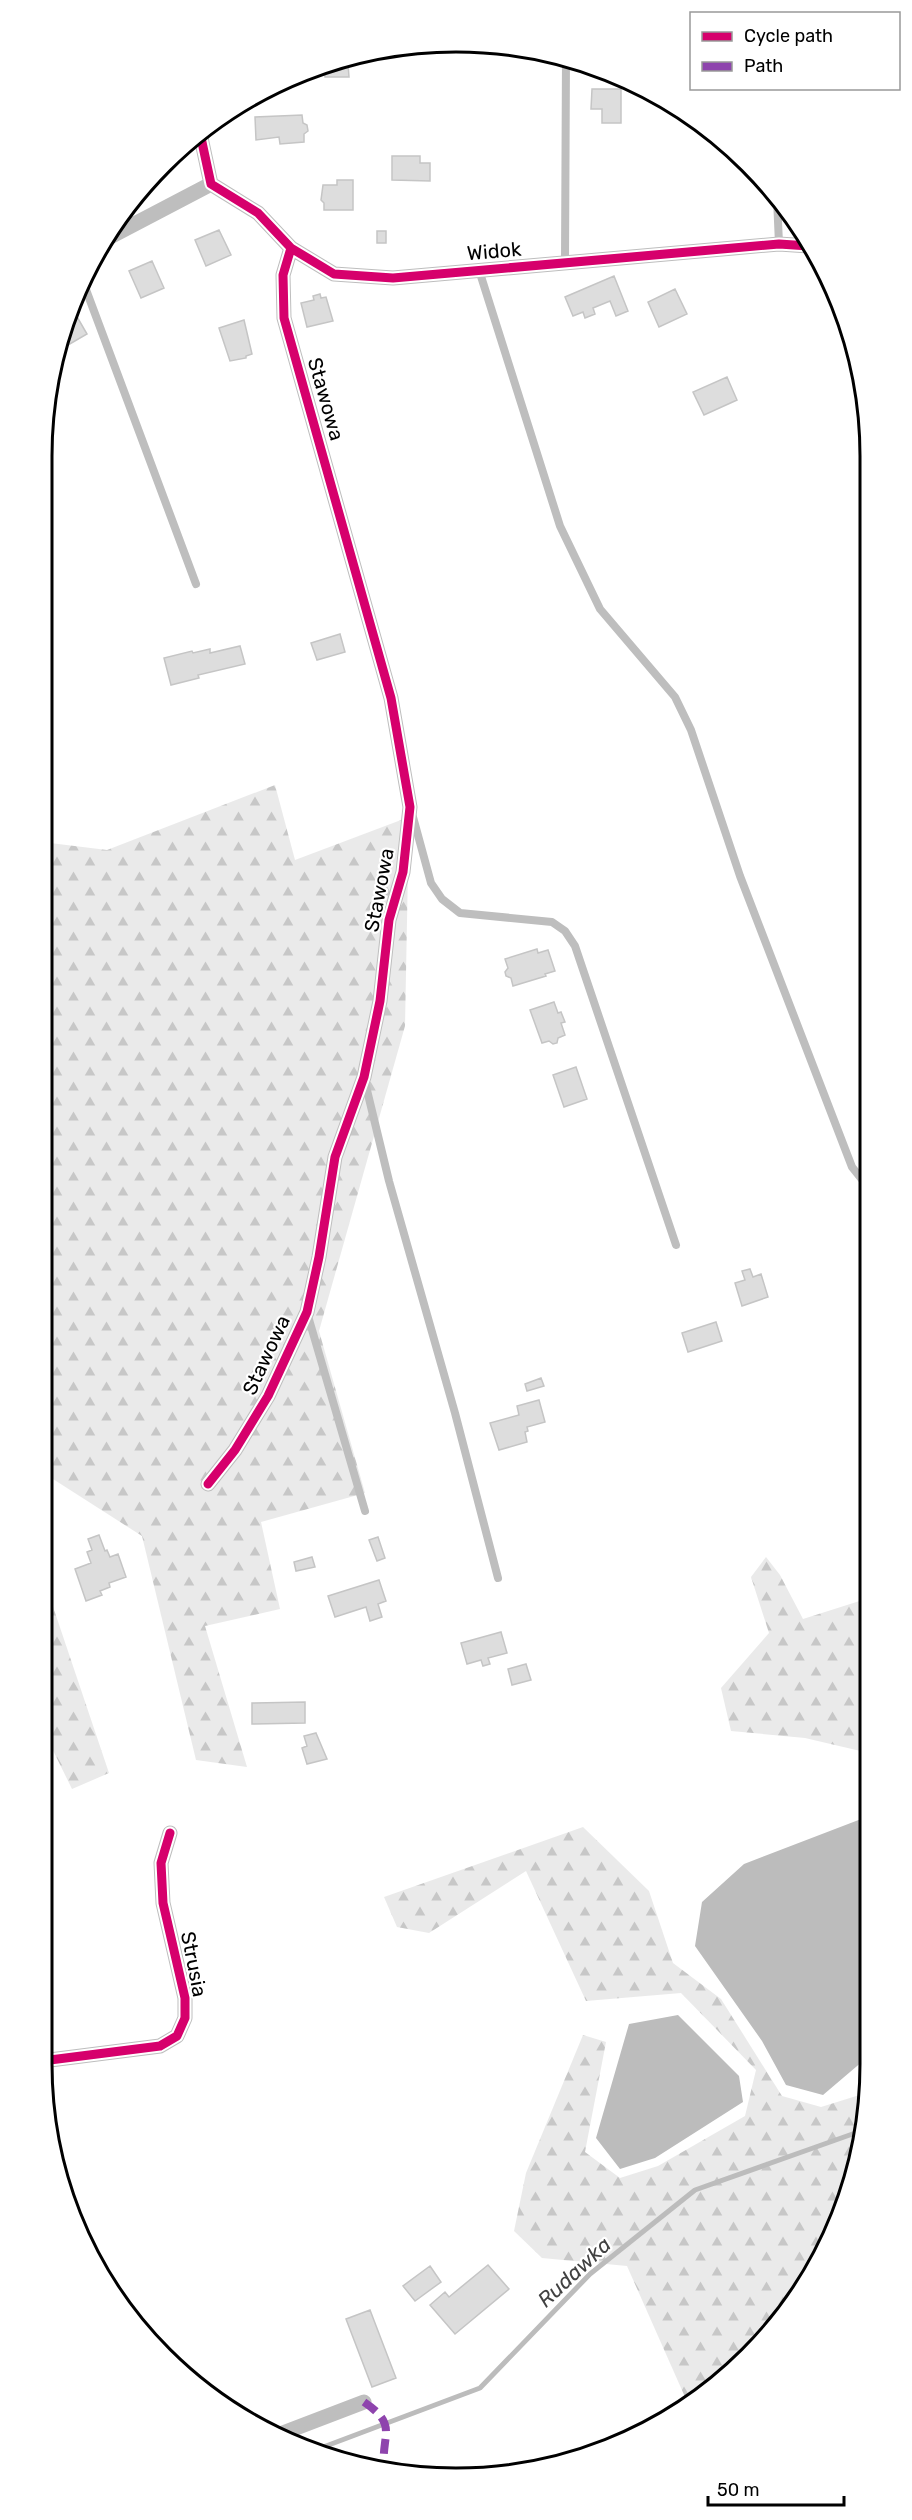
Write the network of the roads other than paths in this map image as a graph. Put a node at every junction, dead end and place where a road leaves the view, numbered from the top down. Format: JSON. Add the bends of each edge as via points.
{"nodes":[{"id":1,"x":566,"y":68,"type":"edge"},
{"id":2,"x":202,"y":143,"type":"edge"},
{"id":3,"x":211,"y":184,"type":"junction"},
{"id":4,"x":778,"y":212,"type":"edge"},
{"id":5,"x":122,"y":231,"type":"edge"},
{"id":6,"x":779,"y":244,"type":"junction"},
{"id":7,"x":800,"y":245,"type":"edge"},
{"id":8,"x":291,"y":248,"type":"junction"},
{"id":9,"x":565,"y":262,"type":"junction"},
{"id":10,"x":479,"y":270,"type":"junction"},
{"id":11,"x":87,"y":293,"type":"edge"},
{"id":12,"x":196,"y":585,"type":"dead end"},
{"id":13,"x":410,"y":807,"type":"junction"},
{"id":14,"x":364,"y":1077,"type":"junction"},
{"id":15,"x":860,"y":1178,"type":"edge"},
{"id":16,"x":676,"y":1245,"type":"dead end"},
{"id":17,"x":307,"y":1312,"type":"junction"},
{"id":18,"x":208,"y":1484,"type":"dead end"},
{"id":19,"x":365,"y":1511,"type":"dead end"},
{"id":20,"x":498,"y":1578,"type":"dead end"},
{"id":21,"x":170,"y":1833,"type":"dead end"},
{"id":22,"x":52,"y":2060,"type":"edge"},
{"id":23,"x":364,"y":2402,"type":"dead end"},
{"id":24,"x":289,"y":2431,"type":"edge"}],
"edges":[{"from":1,"to":9,"type":"lane"},
{"from":2,"to":3,"type":"street"},
{"from":3,"to":5,"type":"street"},
{"from":3,"to":8,"type":"street","name":"Widok","via":[[258,213]]},
{"from":4,"to":6,"type":"lane"},
{"from":6,"to":7,"type":"street","name":"Widok"},
{"from":6,"to":9,"type":"street","name":"Widok"},
{"from":8,"to":10,"type":"street","name":"Widok","via":[[334,274],[393,278]]},
{"from":8,"to":13,"type":"street","name":"Stawowa","via":[[283,275],[284,318],[391,698]]},
{"from":9,"to":10,"type":"street","name":"Widok"},
{"from":10,"to":15,"type":"lane","via":[[560,526],[600,609],[675,697],[691,730],[740,876],[848,1157]]},
{"from":11,"to":12,"type":"lane"},
{"from":13,"to":14,"type":"street","name":"Stawowa","via":[[404,872],[389,920],[380,1001]]},
{"from":13,"to":16,"type":"lane","via":[[431,883],[442,899],[460,913],[552,922],[565,931],[575,946]]},
{"from":14,"to":17,"type":"street","name":"Stawowa","via":[[335,1157]]},
{"from":14,"to":20,"type":"lane"},
{"from":17,"to":18,"type":"street","name":"Stawowa","via":[[268,1396],[235,1450]]},
{"from":17,"to":19,"type":"lane"},
{"from":21,"to":22,"type":"street","name":"Strusia","via":[[161,1863],[163,1903],[184,1998],[185,2018],[177,2036],[160,2046]]},
{"from":23,"to":24,"type":"street"}]}
